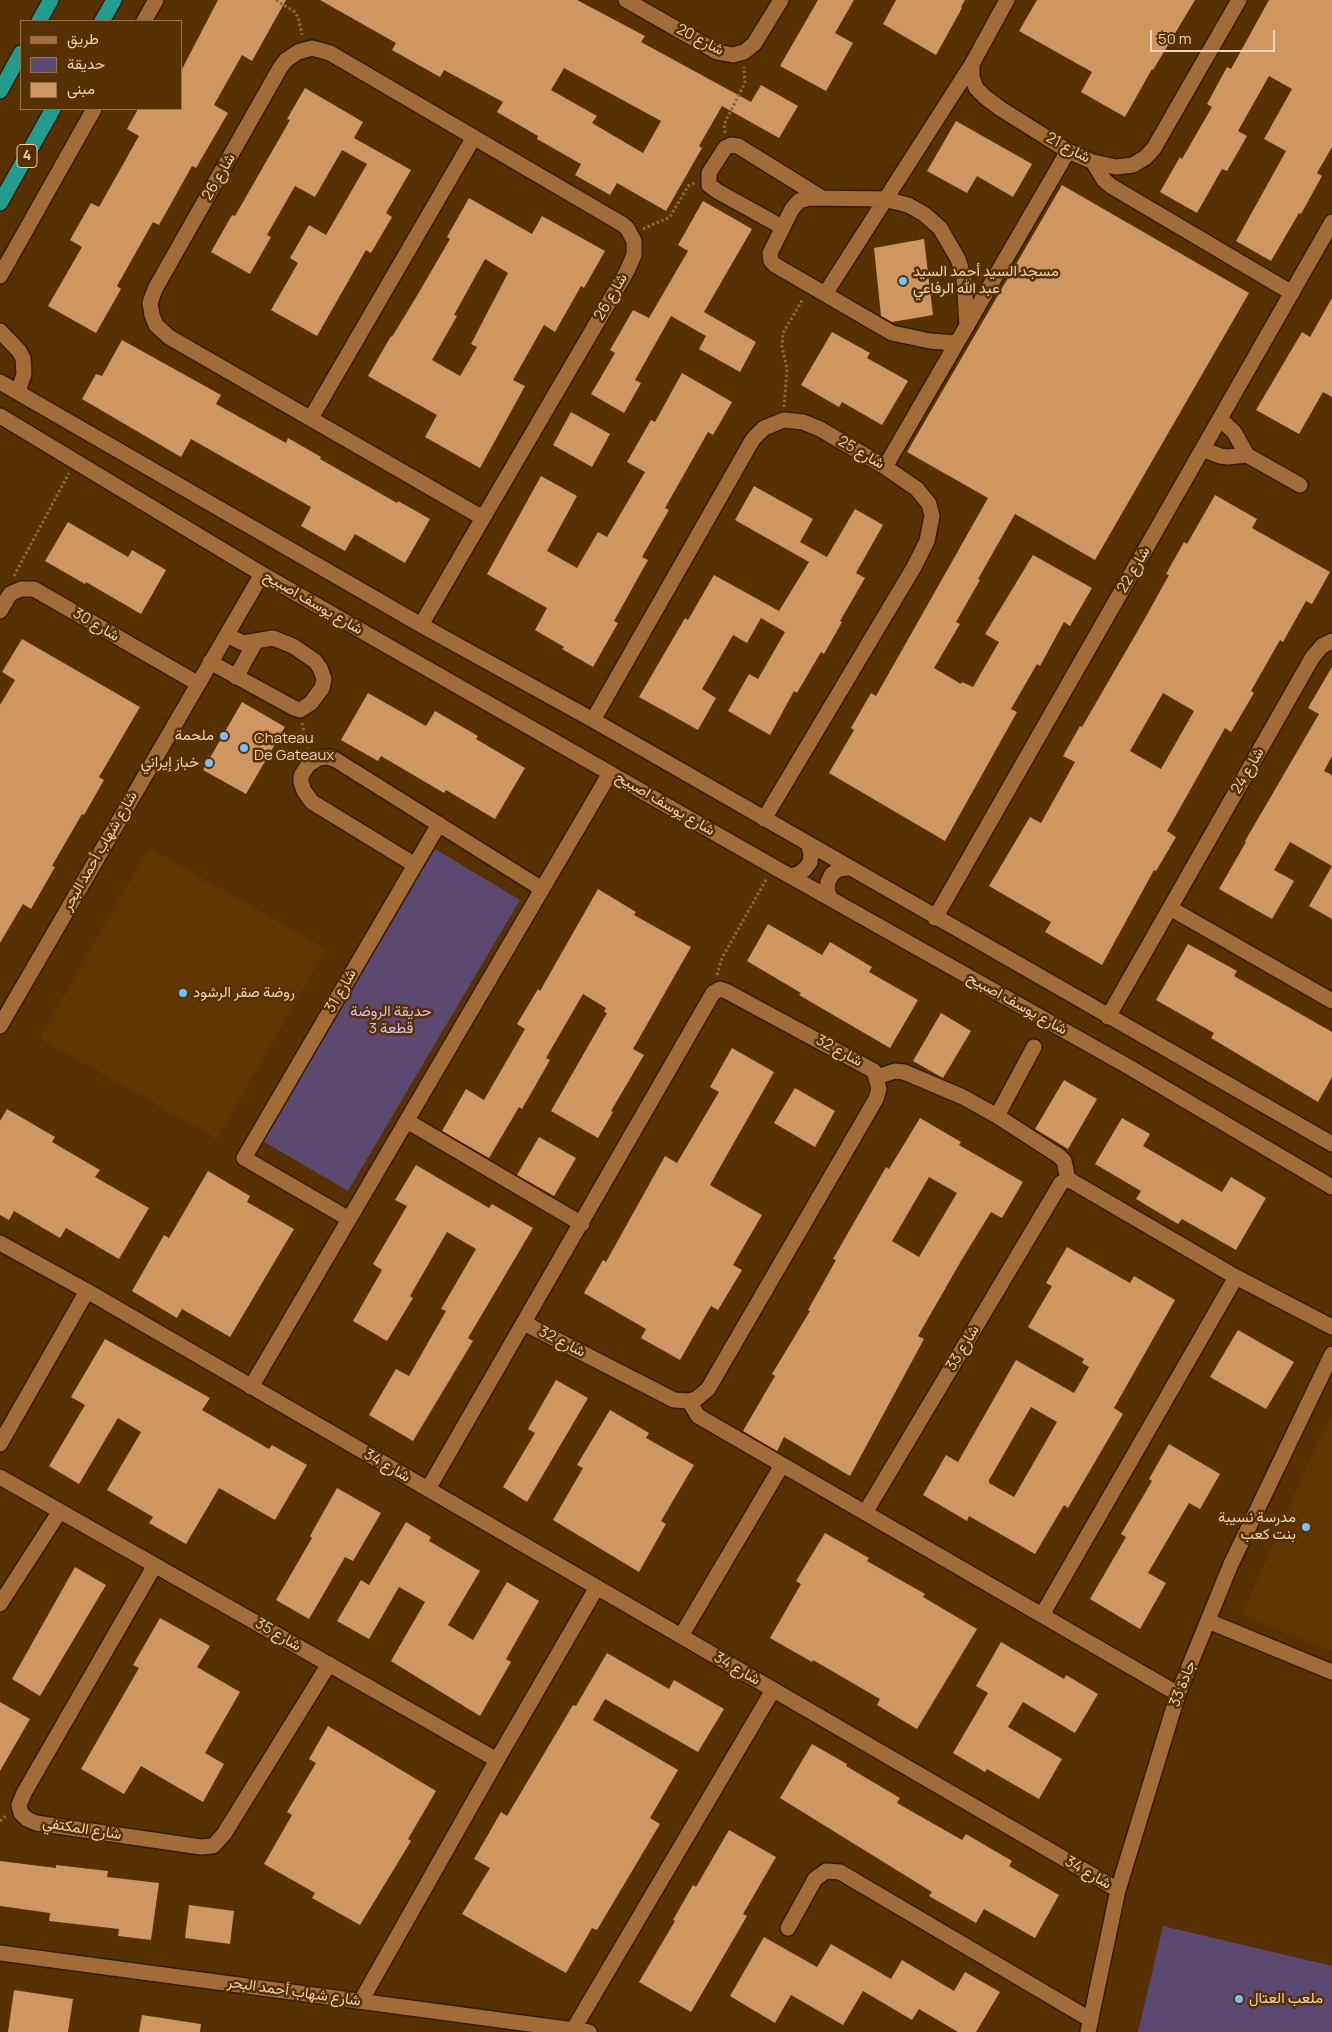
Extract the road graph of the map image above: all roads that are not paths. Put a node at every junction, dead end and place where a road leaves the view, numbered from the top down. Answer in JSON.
{"nodes":[{"id":1,"x":51,"y":0,"type":"edge"},
{"id":2,"x":114,"y":0,"type":"edge"},
{"id":3,"x":156,"y":0,"type":"edge"},
{"id":4,"x":626,"y":0,"type":"edge"},
{"id":5,"x":782,"y":0,"type":"edge"},
{"id":6,"x":1007,"y":0,"type":"edge"},
{"id":7,"x":1239,"y":0,"type":"edge"},
{"id":8,"x":40,"y":20,"type":"edge"},
{"id":9,"x":103,"y":20,"type":"edge"},
{"id":10,"x":145,"y":20,"type":"edge"},
{"id":11,"x":20,"y":55,"type":"edge"},
{"id":12,"x":972,"y":64,"type":"junction"},
{"id":13,"x":0,"y":90,"type":"edge"},
{"id":14,"x":52,"y":110,"type":"edge"},
{"id":15,"x":93,"y":110,"type":"edge"},
{"id":16,"x":474,"y":137,"type":"junction"},
{"id":17,"x":1068,"y":151,"type":"junction"},
{"id":18,"x":1093,"y":162,"type":"junction"},
{"id":19,"x":822,"y":198,"type":"junction"},
{"id":20,"x":884,"y":199,"type":"junction"},
{"id":21,"x":0,"y":203,"type":"edge"},
{"id":22,"x":1332,"y":222,"type":"edge"},
{"id":23,"x":782,"y":227,"type":"junction"},
{"id":24,"x":0,"y":276,"type":"edge"},
{"id":25,"x":1292,"y":293,"type":"junction"},
{"id":26,"x":824,"y":294,"type":"junction"},
{"id":27,"x":967,"y":326,"type":"junction"},
{"id":28,"x":0,"y":331,"type":"edge"},
{"id":29,"x":957,"y":343,"type":"junction"},
{"id":30,"x":8,"y":389,"type":"edge"},
{"id":31,"x":1,"y":418,"type":"edge"},
{"id":32,"x":311,"y":418,"type":"junction"},
{"id":33,"x":1220,"y":420,"type":"junction"},
{"id":34,"x":1203,"y":449,"type":"junction"},
{"id":35,"x":1246,"y":455,"type":"junction"},
{"id":36,"x":886,"y":467,"type":"junction"},
{"id":37,"x":1300,"y":485,"type":"dead end"},
{"id":38,"x":483,"y":518,"type":"junction"},
{"id":39,"x":262,"y":574,"type":"junction"},
{"id":40,"x":0,"y":611,"type":"edge"},
{"id":41,"x":421,"y":625,"type":"junction"},
{"id":42,"x":227,"y":635,"type":"junction"},
{"id":43,"x":256,"y":641,"type":"junction"},
{"id":44,"x":1332,"y":641,"type":"edge"},
{"id":45,"x":210,"y":662,"type":"junction"},
{"id":46,"x":236,"y":676,"type":"junction"},
{"id":47,"x":197,"y":683,"type":"junction"},
{"id":48,"x":593,"y":720,"type":"junction"},
{"id":49,"x":610,"y":773,"type":"junction"},
{"id":50,"x":764,"y":819,"type":"junction"},
{"id":51,"x":439,"y":824,"type":"junction"},
{"id":52,"x":809,"y":846,"type":"junction"},
{"id":53,"x":415,"y":865,"type":"junction"},
{"id":54,"x":848,"y":868,"type":"junction"},
{"id":55,"x":790,"y":876,"type":"junction"},
{"id":56,"x":542,"y":889,"type":"junction"},
{"id":57,"x":831,"y":899,"type":"junction"},
{"id":58,"x":1170,"y":908,"type":"junction"},
{"id":59,"x":935,"y":918,"type":"junction"},
{"id":60,"x":1332,"y":1001,"type":"edge"},
{"id":61,"x":1108,"y":1017,"type":"junction"},
{"id":62,"x":2,"y":1019,"type":"edge"},
{"id":63,"x":1034,"y":1048,"type":"dead end"},
{"id":64,"x":877,"y":1077,"type":"junction"},
{"id":65,"x":997,"y":1116,"type":"junction"},
{"id":66,"x":407,"y":1121,"type":"junction"},
{"id":67,"x":1332,"y":1144,"type":"edge"},
{"id":68,"x":1068,"y":1179,"type":"junction"},
{"id":69,"x":1332,"y":1187,"type":"edge"},
{"id":70,"x":349,"y":1219,"type":"junction"},
{"id":71,"x":582,"y":1224,"type":"junction"},
{"id":72,"x":0,"y":1244,"type":"edge"},
{"id":73,"x":1236,"y":1277,"type":"junction"},
{"id":74,"x":87,"y":1292,"type":"junction"},
{"id":75,"x":524,"y":1323,"type":"junction"},
{"id":76,"x":1332,"y":1327,"type":"edge"},
{"id":77,"x":1332,"y":1354,"type":"edge"},
{"id":78,"x":251,"y":1387,"type":"junction"},
{"id":79,"x":689,"y":1401,"type":"junction"},
{"id":80,"x":0,"y":1444,"type":"edge"},
{"id":81,"x":782,"y":1465,"type":"junction"},
{"id":82,"x":0,"y":1477,"type":"edge"},
{"id":83,"x":428,"y":1489,"type":"junction"},
{"id":84,"x":60,"y":1511,"type":"junction"},
{"id":85,"x":865,"y":1513,"type":"junction"},
{"id":86,"x":155,"y":1565,"type":"junction"},
{"id":87,"x":597,"y":1587,"type":"junction"},
{"id":88,"x":0,"y":1604,"type":"edge"},
{"id":89,"x":1042,"y":1615,"type":"junction"},
{"id":90,"x":1208,"y":1621,"type":"junction"},
{"id":91,"x":681,"y":1636,"type":"junction"},
{"id":92,"x":329,"y":1664,"type":"junction"},
{"id":93,"x":1332,"y":1672,"type":"edge"},
{"id":94,"x":773,"y":1690,"type":"junction"},
{"id":95,"x":1178,"y":1694,"type":"junction"},
{"id":96,"x":497,"y":1760,"type":"junction"},
{"id":97,"x":1118,"y":1890,"type":"junction"},
{"id":98,"x":788,"y":1928,"type":"dead end"},
{"id":99,"x":0,"y":1953,"type":"edge"},
{"id":100,"x":361,"y":2001,"type":"junction"},
{"id":101,"x":489,"y":2026,"type":"edge"},
{"id":102,"x":1089,"y":2026,"type":"edge"},
{"id":103,"x":573,"y":2030,"type":"junction"},
{"id":104,"x":589,"y":2032,"type":"edge"}],
"edges":[{"from":1,"to":8,"type":"highway"},
{"from":2,"to":9,"type":"highway"},
{"from":3,"to":10,"type":"street"},
{"from":4,"to":5,"type":"street","name":"شارع 20"},
{"from":6,"to":12,"type":"street"},
{"from":7,"to":18,"type":"street","name":"شارع 21"},
{"from":11,"to":13,"type":"highway"},
{"from":12,"to":17,"type":"street","name":"شارع 21"},
{"from":12,"to":20,"type":"street"},
{"from":14,"to":21,"type":"highway","number":"4"},
{"from":15,"to":24,"type":"street"},
{"from":16,"to":32,"type":"street"},
{"from":16,"to":32,"type":"street","name":"شارع 26"},
{"from":16,"to":38,"type":"street","name":"شارع 26"},
{"from":17,"to":18,"type":"street","name":"شارع 21"},
{"from":17,"to":27,"type":"street"},
{"from":18,"to":25,"type":"street"},
{"from":19,"to":20,"type":"street"},
{"from":19,"to":23,"type":"street"},
{"from":19,"to":23,"type":"street"},
{"from":20,"to":26,"type":"street"},
{"from":20,"to":27,"type":"street"},
{"from":22,"to":25,"type":"street","name":"شارع 22"},
{"from":23,"to":26,"type":"street"},
{"from":25,"to":33,"type":"street","name":"شارع 22"},
{"from":26,"to":29,"type":"street"},
{"from":27,"to":29,"type":"street"},
{"from":28,"to":30,"type":"street"},
{"from":29,"to":36,"type":"street"},
{"from":30,"to":41,"type":"street"},
{"from":31,"to":39,"type":"street","name":"شارع يوسف اصبيح"},
{"from":32,"to":38,"type":"street","name":"شارع 26"},
{"from":33,"to":34,"type":"street","name":"شارع 22"},
{"from":33,"to":35,"type":"street"},
{"from":34,"to":35,"type":"street"},
{"from":34,"to":59,"type":"street","name":"شارع 22"},
{"from":35,"to":37,"type":"street"},
{"from":36,"to":48,"type":"street","name":"شارع 25"},
{"from":36,"to":50,"type":"street","name":"شارع 25"},
{"from":38,"to":41,"type":"street","name":"شارع 26"},
{"from":39,"to":42,"type":"street","name":"شارع شهاب أحمد البحر"},
{"from":39,"to":49,"type":"street","name":"شارع يوسف اصبيح"},
{"from":40,"to":47,"type":"street","name":"شارع 30"},
{"from":41,"to":48,"type":"street"},
{"from":42,"to":43,"type":"street"},
{"from":42,"to":45,"type":"street","name":"شارع شهاب أحمد البحر"},
{"from":43,"to":46,"type":"street"},
{"from":43,"to":46,"type":"street"},
{"from":44,"to":58,"type":"street","name":"شارع 24"},
{"from":45,"to":46,"type":"street"},
{"from":45,"to":47,"type":"street","name":"شارع شهاب أحمد البحر"},
{"from":47,"to":62,"type":"street","name":"شارع شهاب أحمد البحر"},
{"from":48,"to":50,"type":"street"},
{"from":49,"to":55,"type":"street","name":"شارع يوسف اصبيح"},
{"from":49,"to":56,"type":"street"},
{"from":50,"to":52,"type":"street"},
{"from":51,"to":53,"type":"street","name":"شارع 31"},
{"from":51,"to":53,"type":"street"},
{"from":51,"to":56,"type":"street"},
{"from":52,"to":54,"type":"street"},
{"from":52,"to":55,"type":"street"},
{"from":53,"to":70,"type":"street","name":"شارع 31"},
{"from":54,"to":57,"type":"street"},
{"from":54,"to":59,"type":"street"},
{"from":55,"to":57,"type":"street","name":"شارع يوسف اصبيح"},
{"from":56,"to":66,"type":"street"},
{"from":57,"to":69,"type":"street","name":"شارع يوسف اصبيح"},
{"from":58,"to":60,"type":"street"},
{"from":58,"to":61,"type":"street","name":"شارع 24"},
{"from":59,"to":61,"type":"street"},
{"from":61,"to":67,"type":"street"},
{"from":63,"to":65,"type":"street"},
{"from":64,"to":65,"type":"street"},
{"from":64,"to":71,"type":"street","name":"شارع 32"},
{"from":64,"to":79,"type":"street","name":"شارع 32"},
{"from":65,"to":68,"type":"street"},
{"from":66,"to":70,"type":"street"},
{"from":66,"to":71,"type":"street"},
{"from":68,"to":73,"type":"street"},
{"from":68,"to":85,"type":"street","name":"شارع 33"},
{"from":70,"to":78,"type":"street"},
{"from":71,"to":75,"type":"street","name":"شارع 32"},
{"from":72,"to":74,"type":"street","name":"شارع 34"},
{"from":73,"to":76,"type":"street"},
{"from":73,"to":89,"type":"street"},
{"from":74,"to":78,"type":"street","name":"شارع 34"},
{"from":74,"to":80,"type":"street"},
{"from":75,"to":79,"type":"street","name":"شارع 32"},
{"from":75,"to":83,"type":"street","name":"شارع 32"},
{"from":77,"to":90,"type":"street","name":"جادة 33"},
{"from":78,"to":83,"type":"street","name":"شارع 34"},
{"from":79,"to":81,"type":"street"},
{"from":81,"to":85,"type":"street"},
{"from":81,"to":91,"type":"street"},
{"from":82,"to":84,"type":"street","name":"شارع 35"},
{"from":83,"to":87,"type":"street","name":"شارع 34"},
{"from":84,"to":86,"type":"street","name":"شارع 35"},
{"from":84,"to":88,"type":"street"},
{"from":85,"to":89,"type":"street"},
{"from":86,"to":92,"type":"street","name":"شارع 35"},
{"from":86,"to":92,"type":"street","name":"شارع المكتفي"},
{"from":87,"to":91,"type":"street","name":"شارع 34"},
{"from":87,"to":96,"type":"street"},
{"from":89,"to":95,"type":"street"},
{"from":90,"to":93,"type":"street"},
{"from":90,"to":95,"type":"street","name":"جادة 33"},
{"from":91,"to":94,"type":"street","name":"شارع 34"},
{"from":92,"to":96,"type":"street","name":"شارع 35"},
{"from":94,"to":97,"type":"street","name":"شارع 34"},
{"from":94,"to":103,"type":"street","name":"شارع 34"},
{"from":95,"to":97,"type":"street","name":"جادة 33"},
{"from":96,"to":100,"type":"street"},
{"from":97,"to":102,"type":"street","name":"جادة 33"},
{"from":98,"to":102,"type":"street"},
{"from":99,"to":100,"type":"street","name":"شارع شهاب أحمد البحر"},
{"from":100,"to":101,"type":"street","name":"شارع شهاب أحمد البحر"},
{"from":101,"to":103,"type":"street","name":"شارع شهاب أحمد البحر"},
{"from":103,"to":104,"type":"street","name":"شارع شهاب أحمد البحر"}]}
